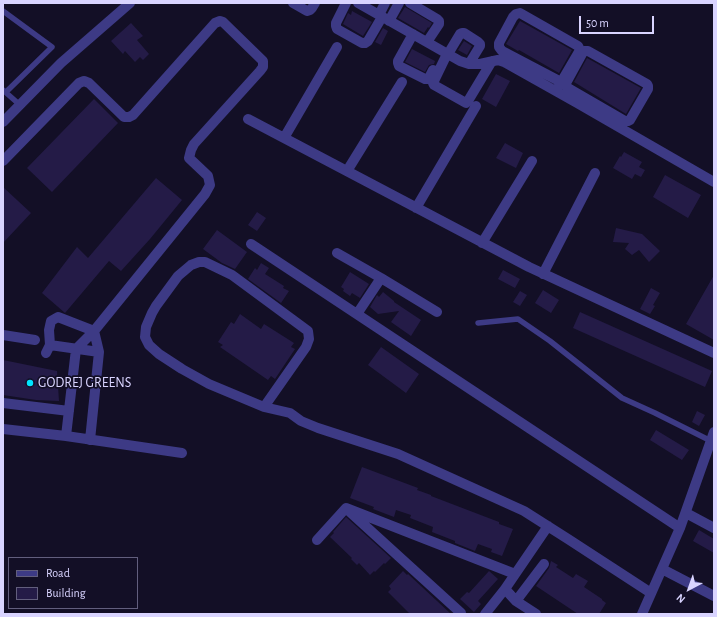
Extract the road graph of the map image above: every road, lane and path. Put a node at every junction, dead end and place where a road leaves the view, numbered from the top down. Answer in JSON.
{"nodes":[{"id":1,"x":130,"y":3,"type":"edge"},
{"id":2,"x":293,"y":3,"type":"edge"},
{"id":3,"x":315,"y":3,"type":"edge"},
{"id":4,"x":346,"y":3,"type":"edge"},
{"id":5,"x":358,"y":3,"type":"edge"},
{"id":6,"x":385,"y":3,"type":"edge"},
{"id":7,"x":399,"y":3,"type":"edge"},
{"id":8,"x":410,"y":3,"type":"edge"},
{"id":9,"x":3,"y":12,"type":"edge"},
{"id":10,"x":384,"y":17,"type":"junction"},
{"id":11,"x":413,"y":34,"type":"junction"},
{"id":12,"x":427,"y":42,"type":"junction"},
{"id":13,"x":337,"y":47,"type":"dead end"},
{"id":14,"x":446,"y":53,"type":"junction"},
{"id":15,"x":492,"y":61,"type":"junction"},
{"id":16,"x":470,"y":64,"type":"junction"},
{"id":17,"x":402,"y":82,"type":"dead end"},
{"id":18,"x":559,"y":86,"type":"junction"},
{"id":19,"x":4,"y":91,"type":"edge"},
{"id":20,"x":20,"y":105,"type":"junction"},
{"id":21,"x":476,"y":106,"type":"dead end"},
{"id":22,"x":597,"y":110,"type":"junction"},
{"id":23,"x":248,"y":119,"type":"dead end"},
{"id":24,"x":3,"y":122,"type":"edge"},
{"id":25,"x":284,"y":138,"type":"junction"},
{"id":26,"x":3,"y":161,"type":"edge"},
{"id":27,"x":532,"y":161,"type":"dead end"},
{"id":28,"x":347,"y":172,"type":"junction"},
{"id":29,"x":594,"y":173,"type":"dead end"},
{"id":30,"x":714,"y":182,"type":"edge"},
{"id":31,"x":416,"y":208,"type":"junction"},
{"id":32,"x":482,"y":243,"type":"junction"},
{"id":33,"x":251,"y":244,"type":"dead end"},
{"id":34,"x":337,"y":253,"type":"dead end"},
{"id":35,"x":543,"y":274,"type":"junction"},
{"id":36,"x":381,"y":278,"type":"junction"},
{"id":37,"x":437,"y":312,"type":"dead end"},
{"id":38,"x":357,"y":314,"type":"junction"},
{"id":39,"x":478,"y":323,"type":"dead end"},
{"id":40,"x":94,"y":331,"type":"junction"},
{"id":41,"x":3,"y":335,"type":"edge"},
{"id":42,"x":35,"y":340,"type":"dead end"},
{"id":43,"x":76,"y":349,"type":"junction"},
{"id":44,"x":99,"y":352,"type":"junction"},
{"id":45,"x":714,"y":353,"type":"edge"},
{"id":46,"x":3,"y":403,"type":"edge"},
{"id":47,"x":264,"y":407,"type":"junction"},
{"id":48,"x":69,"y":411,"type":"junction"},
{"id":49,"x":3,"y":429,"type":"edge"},
{"id":50,"x":66,"y":436,"type":"junction"},
{"id":51,"x":712,"y":436,"type":"edge"},
{"id":52,"x":90,"y":440,"type":"junction"},
{"id":53,"x":182,"y":452,"type":"dead end"},
{"id":54,"x":346,"y":508,"type":"junction"},
{"id":55,"x":686,"y":513,"type":"junction"},
{"id":56,"x":548,"y":526,"type":"junction"},
{"id":57,"x":680,"y":528,"type":"junction"},
{"id":58,"x":714,"y":528,"type":"edge"},
{"id":59,"x":317,"y":540,"type":"dead end"},
{"id":60,"x":544,"y":564,"type":"dead end"},
{"id":61,"x":662,"y":569,"type":"junction"},
{"id":62,"x":515,"y":574,"type":"junction"},
{"id":63,"x":504,"y":589,"type":"junction"},
{"id":64,"x":651,"y":593,"type":"junction"},
{"id":65,"x":714,"y":596,"type":"edge"},
{"id":66,"x":516,"y":601,"type":"junction"},
{"id":67,"x":644,"y":613,"type":"edge"},
{"id":68,"x":465,"y":614,"type":"edge"},
{"id":69,"x":486,"y":614,"type":"edge"},
{"id":70,"x":536,"y":614,"type":"edge"}],
"edges":[{"from":1,"to":20,"type":"street"},
{"from":2,"to":3,"type":"street"},
{"from":4,"to":10,"type":"street"},
{"from":5,"to":10,"type":"street"},
{"from":6,"to":10,"type":"street"},
{"from":7,"to":10,"type":"street"},
{"from":8,"to":12,"type":"street"},
{"from":9,"to":19,"type":"lane"},
{"from":10,"to":11,"type":"street"},
{"from":11,"to":12,"type":"street"},
{"from":11,"to":14,"type":"street"},
{"from":12,"to":14,"type":"street"},
{"from":13,"to":25,"type":"street"},
{"from":14,"to":15,"type":"street"},
{"from":14,"to":16,"type":"street"},
{"from":14,"to":16,"type":"street"},
{"from":15,"to":16,"type":"street"},
{"from":15,"to":18,"type":"street"},
{"from":17,"to":28,"type":"street"},
{"from":18,"to":18,"type":"street"},
{"from":18,"to":22,"type":"street"},
{"from":19,"to":20,"type":"lane"},
{"from":20,"to":24,"type":"street"},
{"from":21,"to":31,"type":"street"},
{"from":22,"to":22,"type":"street"},
{"from":22,"to":30,"type":"street"},
{"from":23,"to":25,"type":"street"},
{"from":25,"to":28,"type":"street"},
{"from":26,"to":40,"type":"street"},
{"from":27,"to":32,"type":"street"},
{"from":28,"to":31,"type":"street"},
{"from":29,"to":35,"type":"street"},
{"from":31,"to":32,"type":"street"},
{"from":32,"to":35,"type":"street"},
{"from":33,"to":38,"type":"street"},
{"from":34,"to":36,"type":"street"},
{"from":35,"to":45,"type":"street"},
{"from":36,"to":37,"type":"street"},
{"from":36,"to":38,"type":"street"},
{"from":38,"to":57,"type":"street"},
{"from":39,"to":51,"type":"lane"},
{"from":40,"to":43,"type":"street"},
{"from":40,"to":43,"type":"street"},
{"from":40,"to":44,"type":"street"},
{"from":41,"to":42,"type":"street"},
{"from":43,"to":44,"type":"street"},
{"from":43,"to":48,"type":"street"},
{"from":44,"to":52,"type":"street"},
{"from":46,"to":48,"type":"street"},
{"from":47,"to":47,"type":"street"},
{"from":47,"to":56,"type":"street"},
{"from":48,"to":50,"type":"street"},
{"from":49,"to":50,"type":"street"},
{"from":50,"to":52,"type":"street"},
{"from":51,"to":55,"type":"street"},
{"from":52,"to":53,"type":"street"},
{"from":54,"to":59,"type":"street"},
{"from":54,"to":62,"type":"street"},
{"from":54,"to":68,"type":"street"},
{"from":55,"to":57,"type":"street"},
{"from":55,"to":58,"type":"street"},
{"from":56,"to":62,"type":"street"},
{"from":56,"to":64,"type":"street"},
{"from":57,"to":61,"type":"street"},
{"from":60,"to":66,"type":"street"},
{"from":61,"to":64,"type":"street"},
{"from":61,"to":65,"type":"street"},
{"from":62,"to":63,"type":"street"},
{"from":63,"to":66,"type":"street"},
{"from":63,"to":69,"type":"street"},
{"from":64,"to":67,"type":"street"},
{"from":66,"to":70,"type":"street"}]}
